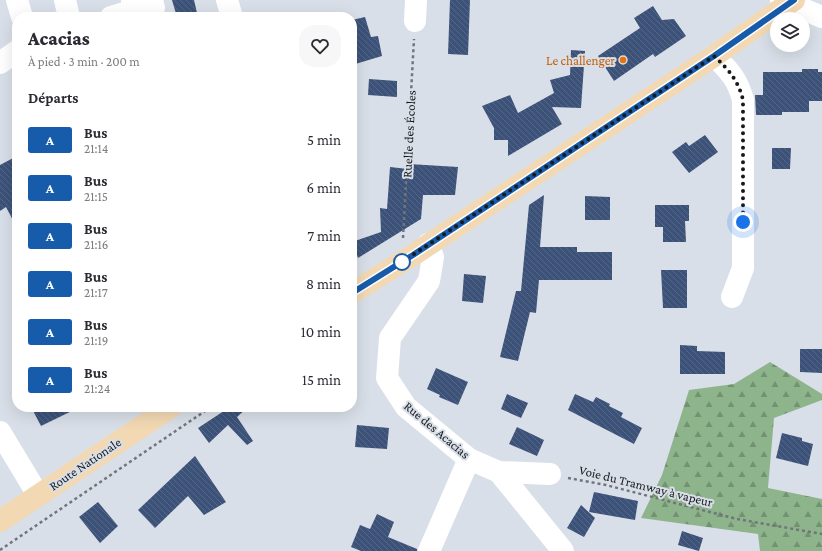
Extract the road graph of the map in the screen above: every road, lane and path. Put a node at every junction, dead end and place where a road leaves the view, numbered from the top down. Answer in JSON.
{"nodes":[{"id":1,"x":17,"y":0,"type":"edge"},
{"id":2,"x":65,"y":0,"type":"edge"},
{"id":3,"x":227,"y":0,"type":"edge"},
{"id":4,"x":788,"y":1,"type":"edge"},
{"id":5,"x":146,"y":7,"type":"edge"},
{"id":6,"x":416,"y":10,"type":"edge"},
{"id":7,"x":21,"y":12,"type":"edge"},
{"id":8,"x":68,"y":12,"type":"edge"},
{"id":9,"x":128,"y":12,"type":"edge"},
{"id":10,"x":231,"y":12,"type":"edge"},
{"id":11,"x":822,"y":17,"type":"edge"},
{"id":12,"x":12,"y":55,"type":"edge"},
{"id":13,"x":714,"y":56,"type":"junction"},
{"id":14,"x":0,"y":63,"type":"edge"},
{"id":15,"x":428,"y":244,"type":"junction"},
{"id":16,"x":396,"y":266,"type":"junction"},
{"id":17,"x":357,"y":290,"type":"edge"},
{"id":18,"x":732,"y":297,"type":"dead end"},
{"id":19,"x":163,"y":412,"type":"edge"},
{"id":20,"x":204,"y":412,"type":"edge"},
{"id":21,"x":0,"y":432,"type":"edge"},
{"id":22,"x":468,"y":459,"type":"junction"},
{"id":23,"x":499,"y":472,"type":"junction"},
{"id":24,"x":550,"y":474,"type":"joint"},
{"id":25,"x":38,"y":495,"type":"junction"},
{"id":26,"x":0,"y":522,"type":"edge"},
{"id":27,"x":822,"y":534,"type":"edge"},
{"id":28,"x":0,"y":550,"type":"edge"},
{"id":29,"x":429,"y":551,"type":"edge"},
{"id":30,"x":563,"y":551,"type":"edge"}],
"edges":[{"from":1,"to":7,"type":"street"},
{"from":2,"to":8,"type":"street"},
{"from":3,"to":10,"type":"street"},
{"from":4,"to":11,"type":"street"},
{"from":4,"to":13,"type":"main road"},
{"from":5,"to":9,"type":"street"},
{"from":6,"to":16,"type":"path","name":"Ruelle des Écoles"},
{"from":12,"to":14,"type":"street"},
{"from":13,"to":15,"type":"main road"},
{"from":13,"to":18,"type":"street"},
{"from":15,"to":16,"type":"main road"},
{"from":15,"to":22,"type":"street","name":"Rue des Acacias"},
{"from":16,"to":17,"type":"main road"},
{"from":19,"to":25,"type":"main road","name":"Route Nationale"},
{"from":20,"to":28,"type":"path"},
{"from":21,"to":25,"type":"street"},
{"from":22,"to":23,"type":"street","name":"Rue des Acacias"},
{"from":22,"to":29,"type":"street"},
{"from":23,"to":24,"type":"street","name":"Rue des Acacias"},
{"from":23,"to":30,"type":"street","name":"Rue des Acacias"},
{"from":24,"to":27,"type":"path","name":"Voie du Tramway à vapeur"},
{"from":25,"to":26,"type":"main road","name":"Route Nationale"}]}
